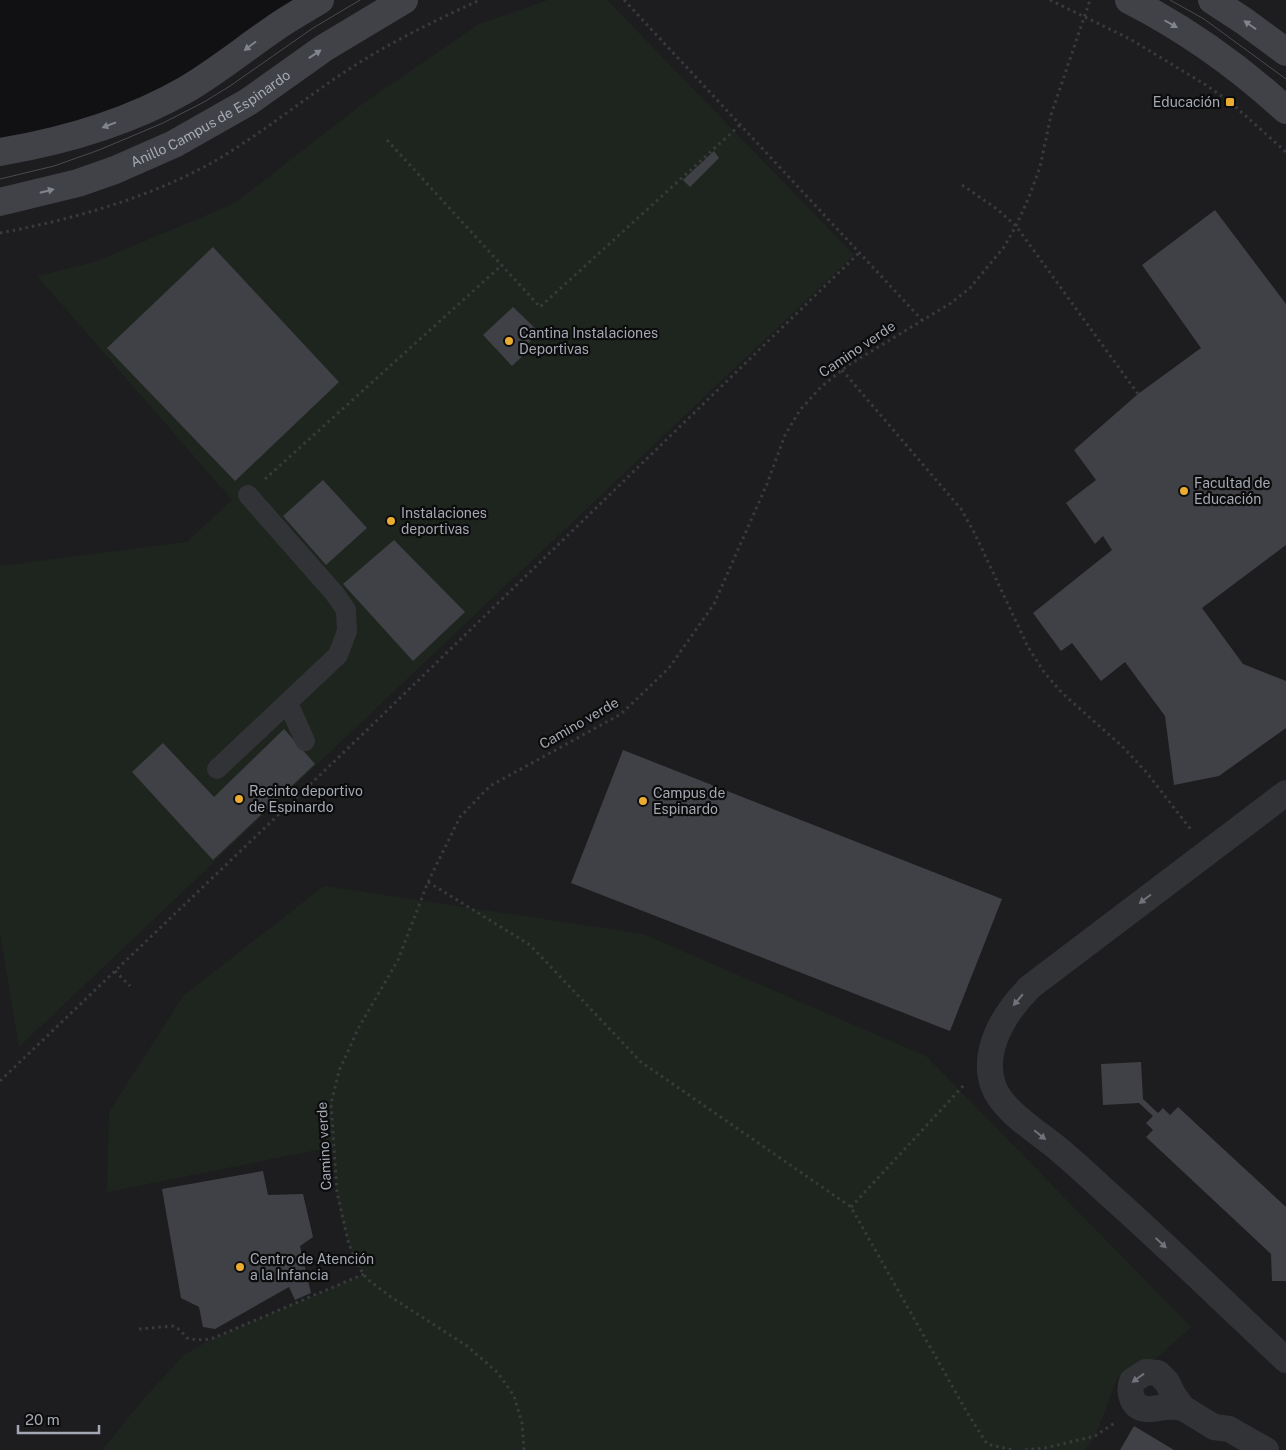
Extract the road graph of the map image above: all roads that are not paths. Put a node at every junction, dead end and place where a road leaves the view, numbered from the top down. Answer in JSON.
{"nodes":[{"id":1,"x":320,"y":0,"type":"edge"},
{"id":2,"x":404,"y":0,"type":"edge"},
{"id":3,"x":1129,"y":0,"type":"edge"},
{"id":4,"x":1212,"y":0,"type":"edge"},
{"id":5,"x":1286,"y":52,"type":"edge"},
{"id":6,"x":1286,"y":110,"type":"edge"},
{"id":7,"x":0,"y":152,"type":"edge"},
{"id":8,"x":0,"y":202,"type":"edge"},
{"id":9,"x":248,"y":495,"type":"road end"},
{"id":10,"x":288,"y":702,"type":"junction"},
{"id":11,"x":305,"y":740,"type":"dead end"},
{"id":12,"x":217,"y":769,"type":"dead end"},
{"id":13,"x":1286,"y":792,"type":"edge"},
{"id":14,"x":1286,"y":1360,"type":"edge"},
{"id":15,"x":1184,"y":1408,"type":"junction"},
{"id":16,"x":1214,"y":1427,"type":"junction"},
{"id":17,"x":1237,"y":1450,"type":"edge"},
{"id":18,"x":1266,"y":1450,"type":"edge"}],
"edges":[{"from":1,"to":7,"type":"main road","one_way":true},
{"from":8,"to":2,"type":"main road","name":"Anillo Campus de Espinardo","one_way":true},
{"from":3,"to":6,"type":"main road","one_way":true},
{"from":5,"to":4,"type":"main road","one_way":true},
{"from":9,"to":10,"type":"street"},
{"from":10,"to":11,"type":"street"},
{"from":10,"to":12,"type":"street"},
{"from":13,"to":14,"type":"street","one_way":true},
{"from":15,"to":15,"type":"street","one_way":true},
{"from":15,"to":16,"type":"street"},
{"from":16,"to":17,"type":"street"},
{"from":16,"to":18,"type":"street"}]}
